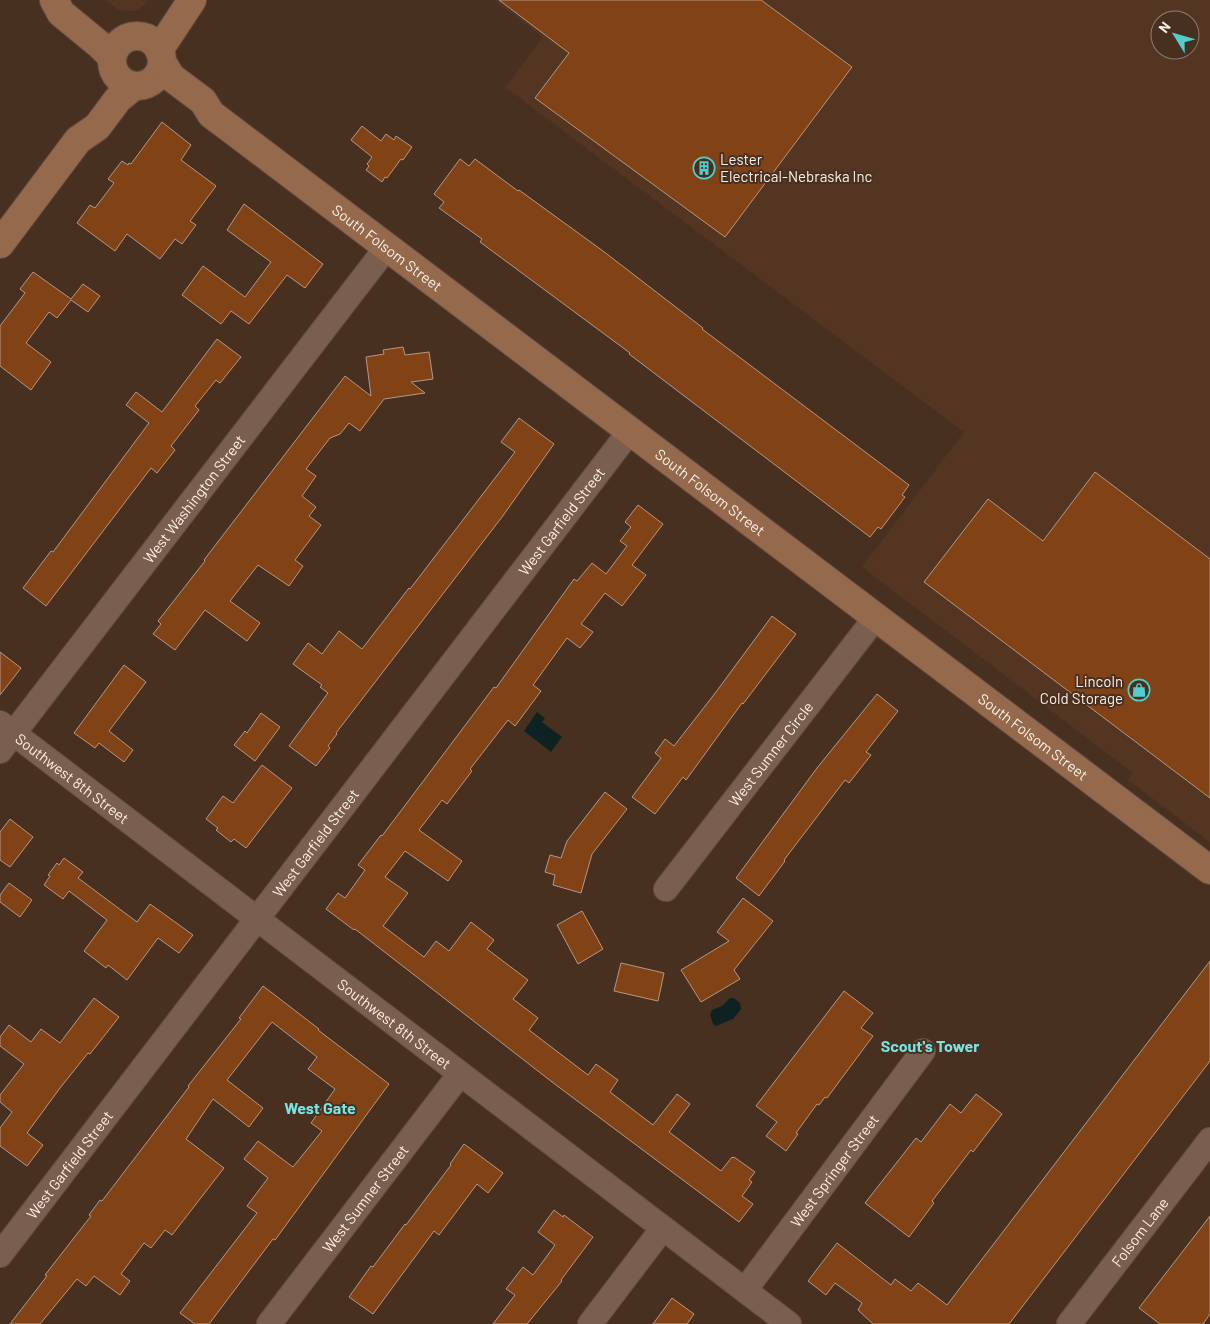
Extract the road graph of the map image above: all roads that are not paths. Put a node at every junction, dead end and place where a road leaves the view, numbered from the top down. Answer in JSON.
{"nodes":[{"id":1,"x":54,"y":0,"type":"edge"},
{"id":2,"x":69,"y":0,"type":"edge"},
{"id":3,"x":176,"y":0,"type":"edge"},
{"id":4,"x":192,"y":0,"type":"edge"},
{"id":5,"x":136,"y":52,"type":"junction"},
{"id":6,"x":140,"y":85,"type":"junction"},
{"id":7,"x":211,"y":114,"type":"junction"},
{"id":8,"x":78,"y":140,"type":"junction"},
{"id":9,"x":0,"y":244,"type":"edge"},
{"id":10,"x":387,"y":247,"type":"junction"},
{"id":11,"x":630,"y":431,"type":"junction"},
{"id":12,"x":876,"y":617,"type":"junction"},
{"id":13,"x":4,"y":736,"type":"edge"},
{"id":14,"x":1210,"y":870,"type":"edge"},
{"id":15,"x":666,"y":889,"type":"dead end"},
{"id":16,"x":257,"y":919,"type":"junction"},
{"id":17,"x":923,"y":1051,"type":"dead end"},
{"id":18,"x":460,"y":1074,"type":"junction"},
{"id":19,"x":1210,"y":1140,"type":"edge"},
{"id":20,"x":663,"y":1228,"type":"junction"},
{"id":21,"x":0,"y":1255,"type":"edge"},
{"id":22,"x":745,"y":1290,"type":"junction"},
{"id":23,"x":268,"y":1324,"type":"edge"},
{"id":24,"x":590,"y":1324,"type":"edge"},
{"id":25,"x":789,"y":1324,"type":"edge"},
{"id":26,"x":1069,"y":1324,"type":"edge"}],
"edges":[{"from":1,"to":5,"type":"street","name":"South Folsom Street"},
{"from":2,"to":5,"type":"street","name":"South Folsom Street"},
{"from":3,"to":5,"type":"street"},
{"from":4,"to":5,"type":"street"},
{"from":5,"to":6,"type":"street"},
{"from":5,"to":6,"type":"street","name":"South Folsom Street"},
{"from":5,"to":7,"type":"street","name":"South Folsom Street"},
{"from":5,"to":8,"type":"street"},
{"from":6,"to":7,"type":"street","name":"South Folsom Street"},
{"from":6,"to":8,"type":"street"},
{"from":7,"to":10,"type":"street","name":"South Folsom Street"},
{"from":8,"to":9,"type":"street"},
{"from":10,"to":11,"type":"street","name":"South Folsom Street"},
{"from":10,"to":13,"type":"street","name":"West Washington Street"},
{"from":11,"to":12,"type":"street","name":"South Folsom Street"},
{"from":11,"to":16,"type":"street","name":"West Garfield Street"},
{"from":12,"to":14,"type":"street","name":"South Folsom Street"},
{"from":12,"to":15,"type":"street","name":"West Sumner Circle"},
{"from":13,"to":16,"type":"street","name":"Southwest 8th Street"},
{"from":16,"to":18,"type":"street","name":"Southwest 8th Street"},
{"from":16,"to":21,"type":"street","name":"West Garfield Street"},
{"from":17,"to":22,"type":"street","name":"West Springer Street"},
{"from":18,"to":20,"type":"street","name":"Southwest 8th Street"},
{"from":18,"to":23,"type":"street","name":"West Sumner Street"},
{"from":19,"to":26,"type":"street","name":"Folsom Lane"},
{"from":20,"to":22,"type":"street","name":"Southwest 8th Street"},
{"from":20,"to":24,"type":"street"},
{"from":22,"to":25,"type":"street","name":"Southwest 8th Street"}]}
